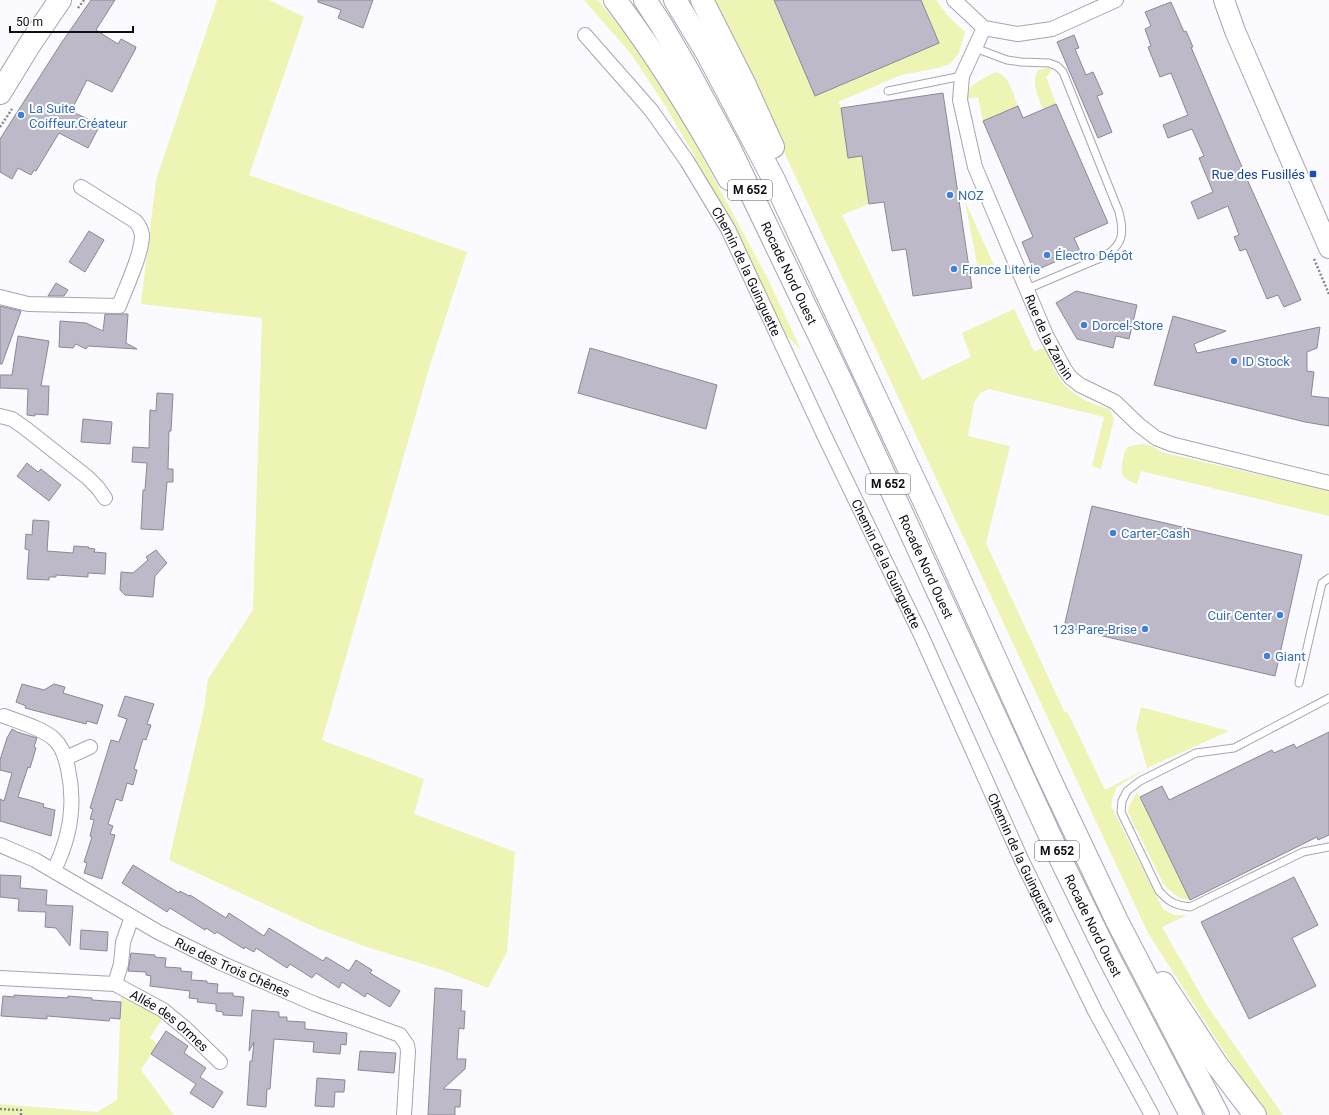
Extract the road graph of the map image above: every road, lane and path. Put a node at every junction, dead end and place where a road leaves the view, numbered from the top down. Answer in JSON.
{"nodes":[{"id":1,"x":60,"y":0,"type":"edge"},
{"id":2,"x":615,"y":0,"type":"edge"},
{"id":3,"x":645,"y":0,"type":"edge"},
{"id":4,"x":675,"y":0,"type":"edge"},
{"id":5,"x":702,"y":0,"type":"edge"},
{"id":6,"x":954,"y":0,"type":"edge"},
{"id":7,"x":1116,"y":0,"type":"edge"},
{"id":8,"x":1224,"y":0,"type":"edge"},
{"id":9,"x":984,"y":28,"type":"junction"},
{"id":10,"x":585,"y":35,"type":"dead end"},
{"id":11,"x":975,"y":48,"type":"junction"},
{"id":12,"x":962,"y":76,"type":"junction"},
{"id":13,"x":888,"y":91,"type":"dead end"},
{"id":14,"x":0,"y":93,"type":"edge"},
{"id":15,"x":81,"y":187,"type":"dead end"},
{"id":16,"x":804,"y":243,"type":"junction"},
{"id":17,"x":1329,"y":248,"type":"edge"},
{"id":18,"x":1027,"y":289,"type":"junction"},
{"id":19,"x":0,"y":297,"type":"edge"},
{"id":20,"x":843,"y":385,"type":"junction"},
{"id":21,"x":0,"y":416,"type":"edge"},
{"id":22,"x":1329,"y":483,"type":"edge"},
{"id":23,"x":105,"y":498,"type":"dead end"},
{"id":24,"x":1329,"y":578,"type":"edge"},
{"id":25,"x":1299,"y":683,"type":"dead end"},
{"id":26,"x":1329,"y":698,"type":"edge"},
{"id":27,"x":4,"y":716,"type":"dead end"},
{"id":28,"x":90,"y":747,"type":"dead end"},
{"id":29,"x":66,"y":758,"type":"junction"},
{"id":30,"x":0,"y":845,"type":"edge"},
{"id":31,"x":1329,"y":847,"type":"edge"},
{"id":32,"x":54,"y":870,"type":"junction"},
{"id":33,"x":132,"y":917,"type":"junction"},
{"id":34,"x":1117,"y":921,"type":"junction"},
{"id":35,"x":1107,"y":954,"type":"junction"},
{"id":36,"x":0,"y":978,"type":"edge"},
{"id":37,"x":115,"y":984,"type":"junction"},
{"id":38,"x":220,"y":1062,"type":"dead end"},
{"id":39,"x":0,"y":1109,"type":"edge"},
{"id":40,"x":5,"y":1109,"type":"junction"},
{"id":41,"x":5,"y":1115,"type":"edge"},
{"id":42,"x":21,"y":1115,"type":"edge"},
{"id":43,"x":404,"y":1115,"type":"edge"},
{"id":44,"x":1152,"y":1115,"type":"edge"},
{"id":45,"x":1177,"y":1115,"type":"edge"},
{"id":46,"x":1191,"y":1115,"type":"edge"},
{"id":47,"x":1218,"y":1115,"type":"edge"},
{"id":48,"x":1255,"y":1115,"type":"edge"}],
"edges":[{"from":1,"to":14,"type":"main road"},
{"from":2,"to":20,"type":"main road"},
{"from":3,"to":20,"type":"main road","name":"Rocade Nord Ouest","number":"M 652"},
{"from":4,"to":16,"type":"main road","name":"Rocade Nord Ouest","number":"M 652"},
{"from":5,"to":16,"type":"main road"},
{"from":6,"to":9,"type":"street"},
{"from":7,"to":9,"type":"street"},
{"from":8,"to":17,"type":"main road"},
{"from":9,"to":11,"type":"street","name":"Rue de la Zamin"},
{"from":10,"to":44,"type":"street","name":"Chemin de la Guinguette"},
{"from":11,"to":12,"type":"street","name":"Rue de la Zamin"},
{"from":11,"to":18,"type":"lane"},
{"from":12,"to":13,"type":"lane"},
{"from":12,"to":18,"type":"street","name":"Rue de la Zamin"},
{"from":15,"to":19,"type":"street"},
{"from":16,"to":34,"type":"main road","name":"Rocade Nord Ouest","number":"M 652"},
{"from":18,"to":22,"type":"street","name":"Rue de la Zamin"},
{"from":20,"to":35,"type":"main road","name":"Rocade Nord Ouest","number":"M 652"},
{"from":21,"to":23,"type":"street"},
{"from":24,"to":25,"type":"lane"},
{"from":26,"to":31,"type":"lane"},
{"from":27,"to":29,"type":"street"},
{"from":28,"to":29,"type":"street"},
{"from":29,"to":32,"type":"street"},
{"from":30,"to":32,"type":"street","name":"Rue des Trois Chênes"},
{"from":32,"to":33,"type":"street","name":"Rue des Trois Chênes"},
{"from":33,"to":37,"type":"street","name":"Allée des Ormes"},
{"from":33,"to":43,"type":"street","name":"Rue des Trois Chênes"},
{"from":34,"to":47,"type":"main road","name":"Rocade Nord Ouest","number":"M 652"},
{"from":34,"to":48,"type":"main road"},
{"from":35,"to":45,"type":"main road"},
{"from":35,"to":46,"type":"main road","name":"Rocade Nord Ouest","number":"M 652"},
{"from":36,"to":37,"type":"street","name":"Allée des Ormes"},
{"from":37,"to":38,"type":"street","name":"Allée des Ormes"},
{"from":39,"to":40,"type":"path"},
{"from":40,"to":41,"type":"path"},
{"from":40,"to":42,"type":"path"}]}
